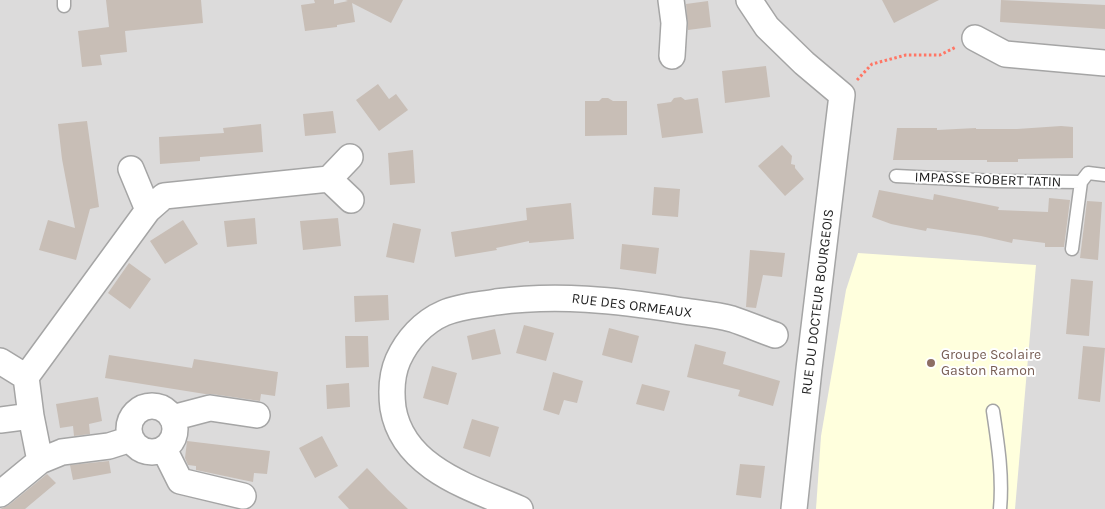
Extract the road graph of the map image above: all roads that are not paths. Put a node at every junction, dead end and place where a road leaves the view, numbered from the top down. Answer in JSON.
{"nodes":[{"id":1,"x":671,"y":0,"type":"edge"},
{"id":2,"x":749,"y":0,"type":"edge"},
{"id":3,"x":975,"y":38,"type":"road end"},
{"id":4,"x":672,"y":56,"type":"dead end"},
{"id":5,"x":1105,"y":63,"type":"edge"},
{"id":6,"x":350,"y":158,"type":"dead end"},
{"id":7,"x":131,"y":169,"type":"dead end"},
{"id":8,"x":1105,"y":175,"type":"edge"},
{"id":9,"x":896,"y":176,"type":"dead end"},
{"id":10,"x":329,"y":179,"type":"junction"},
{"id":11,"x":1081,"y":182,"type":"junction"},
{"id":12,"x":351,"y":200,"type":"dead end"},
{"id":13,"x":148,"y":210,"type":"junction"},
{"id":14,"x":1072,"y":249,"type":"dead end"},
{"id":15,"x":775,"y":335,"type":"dead end"},
{"id":16,"x":0,"y":361,"type":"edge"},
{"id":17,"x":26,"y":377,"type":"junction"},
{"id":18,"x":993,"y":411,"type":"dead end"},
{"id":19,"x":256,"y":415,"type":"dead end"},
{"id":20,"x":31,"y":416,"type":"junction"},
{"id":21,"x":172,"y":418,"type":"junction"},
{"id":22,"x":0,"y":420,"type":"edge"},
{"id":23,"x":131,"y":438,"type":"junction"},
{"id":24,"x":164,"y":449,"type":"junction"},
{"id":25,"x":40,"y":461,"type":"junction"},
{"id":26,"x":0,"y":494,"type":"edge"},
{"id":27,"x":244,"y":496,"type":"dead end"},
{"id":28,"x":520,"y":509,"type":"edge"},
{"id":29,"x":794,"y":509,"type":"edge"},
{"id":30,"x":1000,"y":509,"type":"edge"}],
"edges":[{"from":1,"to":4,"type":"street"},
{"from":2,"to":29,"type":"street","name":"RUE DU DOCTEUR BOURGEOIS"},
{"from":3,"to":5,"type":"street"},
{"from":6,"to":10,"type":"street"},
{"from":7,"to":13,"type":"street"},
{"from":8,"to":11,"type":"lane","name":"IMPASSE ROBERT TATIN"},
{"from":9,"to":11,"type":"lane","name":"IMPASSE ROBERT TATIN"},
{"from":10,"to":12,"type":"street"},
{"from":10,"to":13,"type":"street"},
{"from":11,"to":14,"type":"lane","name":"IMPASSE ROBERT TATIN"},
{"from":13,"to":17,"type":"street"},
{"from":15,"to":28,"type":"street","name":"RUE DES ORMEAUX"},
{"from":16,"to":17,"type":"street"},
{"from":17,"to":20,"type":"street"},
{"from":18,"to":30,"type":"lane"},
{"from":19,"to":21,"type":"street"},
{"from":20,"to":22,"type":"street"},
{"from":20,"to":25,"type":"street"},
{"from":21,"to":23,"type":"street"},
{"from":21,"to":24,"type":"street"},
{"from":23,"to":24,"type":"street"},
{"from":23,"to":25,"type":"street"},
{"from":24,"to":27,"type":"street"},
{"from":25,"to":26,"type":"street"}]}
